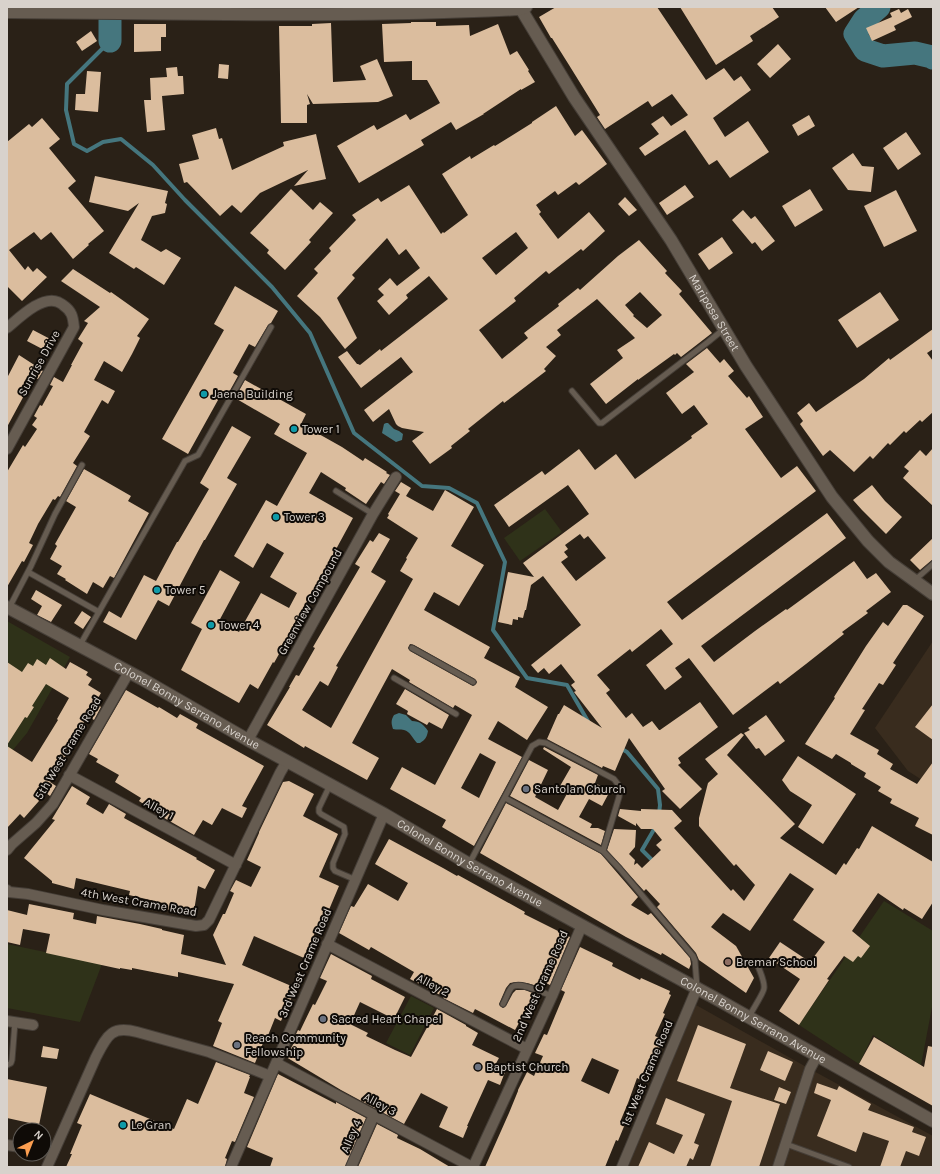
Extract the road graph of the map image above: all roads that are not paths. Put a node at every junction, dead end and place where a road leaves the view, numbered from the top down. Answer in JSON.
{"nodes":[{"id":1,"x":523,"y":8,"type":"edge"},
{"id":2,"x":7,"y":12,"type":"edge"},
{"id":3,"x":271,"y":327,"type":"dead end"},
{"id":4,"x":7,"y":328,"type":"edge"},
{"id":5,"x":724,"y":328,"type":"junction"},
{"id":6,"x":572,"y":391,"type":"dead end"},
{"id":7,"x":7,"y":449,"type":"edge"},
{"id":8,"x":82,"y":465,"type":"dead end"},
{"id":9,"x":396,"y":477,"type":"dead end"},
{"id":10,"x":336,"y":492,"type":"dead end"},
{"id":11,"x":373,"y":514,"type":"junction"},
{"id":12,"x":933,"y":564,"type":"edge"},
{"id":13,"x":28,"y":572,"type":"junction"},
{"id":14,"x":915,"y":581,"type":"junction"},
{"id":15,"x":933,"y":594,"type":"edge"},
{"id":16,"x":8,"y":608,"type":"edge"},
{"id":17,"x":99,"y":612,"type":"junction"},
{"id":18,"x":80,"y":645,"type":"junction"},
{"id":19,"x":412,"y":648,"type":"dead end"},
{"id":20,"x":129,"y":672,"type":"junction"},
{"id":21,"x":394,"y":678,"type":"dead end"},
{"id":22,"x":473,"y":682,"type":"dead end"},
{"id":23,"x":456,"y":714,"type":"dead end"},
{"id":24,"x":248,"y":740,"type":"junction"},
{"id":25,"x":287,"y":761,"type":"junction"},
{"id":26,"x":69,"y":775,"type":"junction"},
{"id":27,"x":330,"y":784,"type":"junction"},
{"id":28,"x":505,"y":798,"type":"junction"},
{"id":29,"x":384,"y":814,"type":"junction"},
{"id":30,"x":7,"y":850,"type":"edge"},
{"id":31,"x":603,"y":851,"type":"junction"},
{"id":32,"x":469,"y":864,"type":"junction"},
{"id":33,"x":236,"y":865,"type":"junction"},
{"id":34,"x":356,"y":880,"type":"junction"},
{"id":35,"x":7,"y":890,"type":"edge"},
{"id":36,"x":582,"y":925,"type":"junction"},
{"id":37,"x":327,"y":944,"type":"junction"},
{"id":38,"x":758,"y":963,"type":"dead end"},
{"id":39,"x":697,"y":988,"type":"junction"},
{"id":40,"x":552,"y":996,"type":"junction"},
{"id":41,"x":503,"y":1004,"type":"dead end"},
{"id":42,"x":748,"y":1017,"type":"junction"},
{"id":43,"x":11,"y":1021,"type":"edge"},
{"id":44,"x":33,"y":1025,"type":"dead end"},
{"id":45,"x":141,"y":1026,"type":"dead end"},
{"id":46,"x":127,"y":1029,"type":"junction"},
{"id":47,"x":527,"y":1049,"type":"junction"},
{"id":48,"x":817,"y":1056,"type":"junction"},
{"id":49,"x":276,"y":1063,"type":"junction"},
{"id":50,"x":7,"y":1065,"type":"edge"},
{"id":51,"x":270,"y":1076,"type":"junction"},
{"id":52,"x":374,"y":1115,"type":"junction"},
{"id":53,"x":933,"y":1121,"type":"edge"},
{"id":54,"x":786,"y":1144,"type":"junction"},
{"id":55,"x":47,"y":1167,"type":"edge"},
{"id":56,"x":231,"y":1167,"type":"edge"},
{"id":57,"x":351,"y":1167,"type":"edge"},
{"id":58,"x":473,"y":1167,"type":"edge"},
{"id":59,"x":622,"y":1167,"type":"edge"},
{"id":60,"x":778,"y":1167,"type":"edge"},
{"id":61,"x":848,"y":1167,"type":"edge"}],
"edges":[{"from":1,"to":2,"type":"main road"},
{"from":1,"to":5,"type":"main road","name":"Mariposa Street"},
{"from":3,"to":17,"type":"lane"},
{"from":4,"to":7,"type":"street","name":"Sunrise Drive"},
{"from":5,"to":6,"type":"lane"},
{"from":5,"to":14,"type":"main road","name":"Mariposa Street"},
{"from":8,"to":13,"type":"lane"},
{"from":9,"to":11,"type":"street","name":"Greenview Compound"},
{"from":10,"to":11,"type":"lane"},
{"from":11,"to":24,"type":"street","name":"Greenview Compound"},
{"from":12,"to":14,"type":"lane"},
{"from":13,"to":16,"type":"lane"},
{"from":13,"to":17,"type":"lane"},
{"from":14,"to":15,"type":"main road","name":"Mariposa Street"},
{"from":16,"to":18,"type":"main road","name":"Colonel Bonny Serrano Avenue"},
{"from":17,"to":18,"type":"lane"},
{"from":18,"to":20,"type":"main road","name":"Colonel Bonny Serrano Avenue"},
{"from":19,"to":22,"type":"lane"},
{"from":20,"to":24,"type":"main road","name":"Colonel Bonny Serrano Avenue"},
{"from":20,"to":26,"type":"street","name":"5th West Crame Road"},
{"from":21,"to":23,"type":"lane"},
{"from":24,"to":25,"type":"main road","name":"Colonel Bonny Serrano Avenue"},
{"from":25,"to":27,"type":"main road","name":"Colonel Bonny Serrano Avenue"},
{"from":25,"to":33,"type":"street","name":"4th West Crame Road"},
{"from":26,"to":30,"type":"street","name":"5th West Crame Road"},
{"from":26,"to":33,"type":"street","name":"Alley 1"},
{"from":27,"to":29,"type":"main road","name":"Colonel Bonny Serrano Avenue"},
{"from":27,"to":34,"type":"lane"},
{"from":28,"to":31,"type":"lane"},
{"from":28,"to":31,"type":"lane"},
{"from":28,"to":32,"type":"lane"},
{"from":29,"to":32,"type":"main road","name":"Colonel Bonny Serrano Avenue"},
{"from":29,"to":34,"type":"street","name":"3rd West Crame Road"},
{"from":31,"to":39,"type":"lane"},
{"from":32,"to":36,"type":"main road","name":"Colonel Bonny Serrano Avenue"},
{"from":33,"to":35,"type":"street","name":"4th West Crame Road"},
{"from":34,"to":37,"type":"street","name":"3rd West Crame Road"},
{"from":36,"to":39,"type":"main road","name":"Colonel Bonny Serrano Avenue"},
{"from":36,"to":40,"type":"street","name":"2nd West Crame Road"},
{"from":37,"to":47,"type":"street","name":"Alley 2"},
{"from":37,"to":49,"type":"street","name":"3rd West Crame Road"},
{"from":38,"to":42,"type":"lane"},
{"from":39,"to":42,"type":"main road","name":"Colonel Bonny Serrano Avenue"},
{"from":39,"to":59,"type":"street","name":"1st West Crame Road"},
{"from":40,"to":41,"type":"lane"},
{"from":40,"to":47,"type":"street","name":"2nd West Crame Road"},
{"from":42,"to":48,"type":"main road","name":"Colonel Bonny Serrano Avenue"},
{"from":43,"to":44,"type":"street"},
{"from":43,"to":50,"type":"lane"},
{"from":45,"to":46,"type":"street"},
{"from":46,"to":51,"type":"street"},
{"from":46,"to":55,"type":"street"},
{"from":47,"to":58,"type":"street","name":"2nd West Crame Road"},
{"from":48,"to":53,"type":"main road","name":"Colonel Bonny Serrano Avenue"},
{"from":48,"to":54,"type":"street"},
{"from":49,"to":51,"type":"street","name":"3rd West Crame Road"},
{"from":49,"to":52,"type":"street","name":"Alley 3"},
{"from":51,"to":56,"type":"street","name":"3rd West Crame Road"},
{"from":52,"to":57,"type":"street","name":"Alley 4"},
{"from":52,"to":58,"type":"street","name":"Alley 3"},
{"from":54,"to":60,"type":"street"},
{"from":54,"to":61,"type":"lane"}]}
